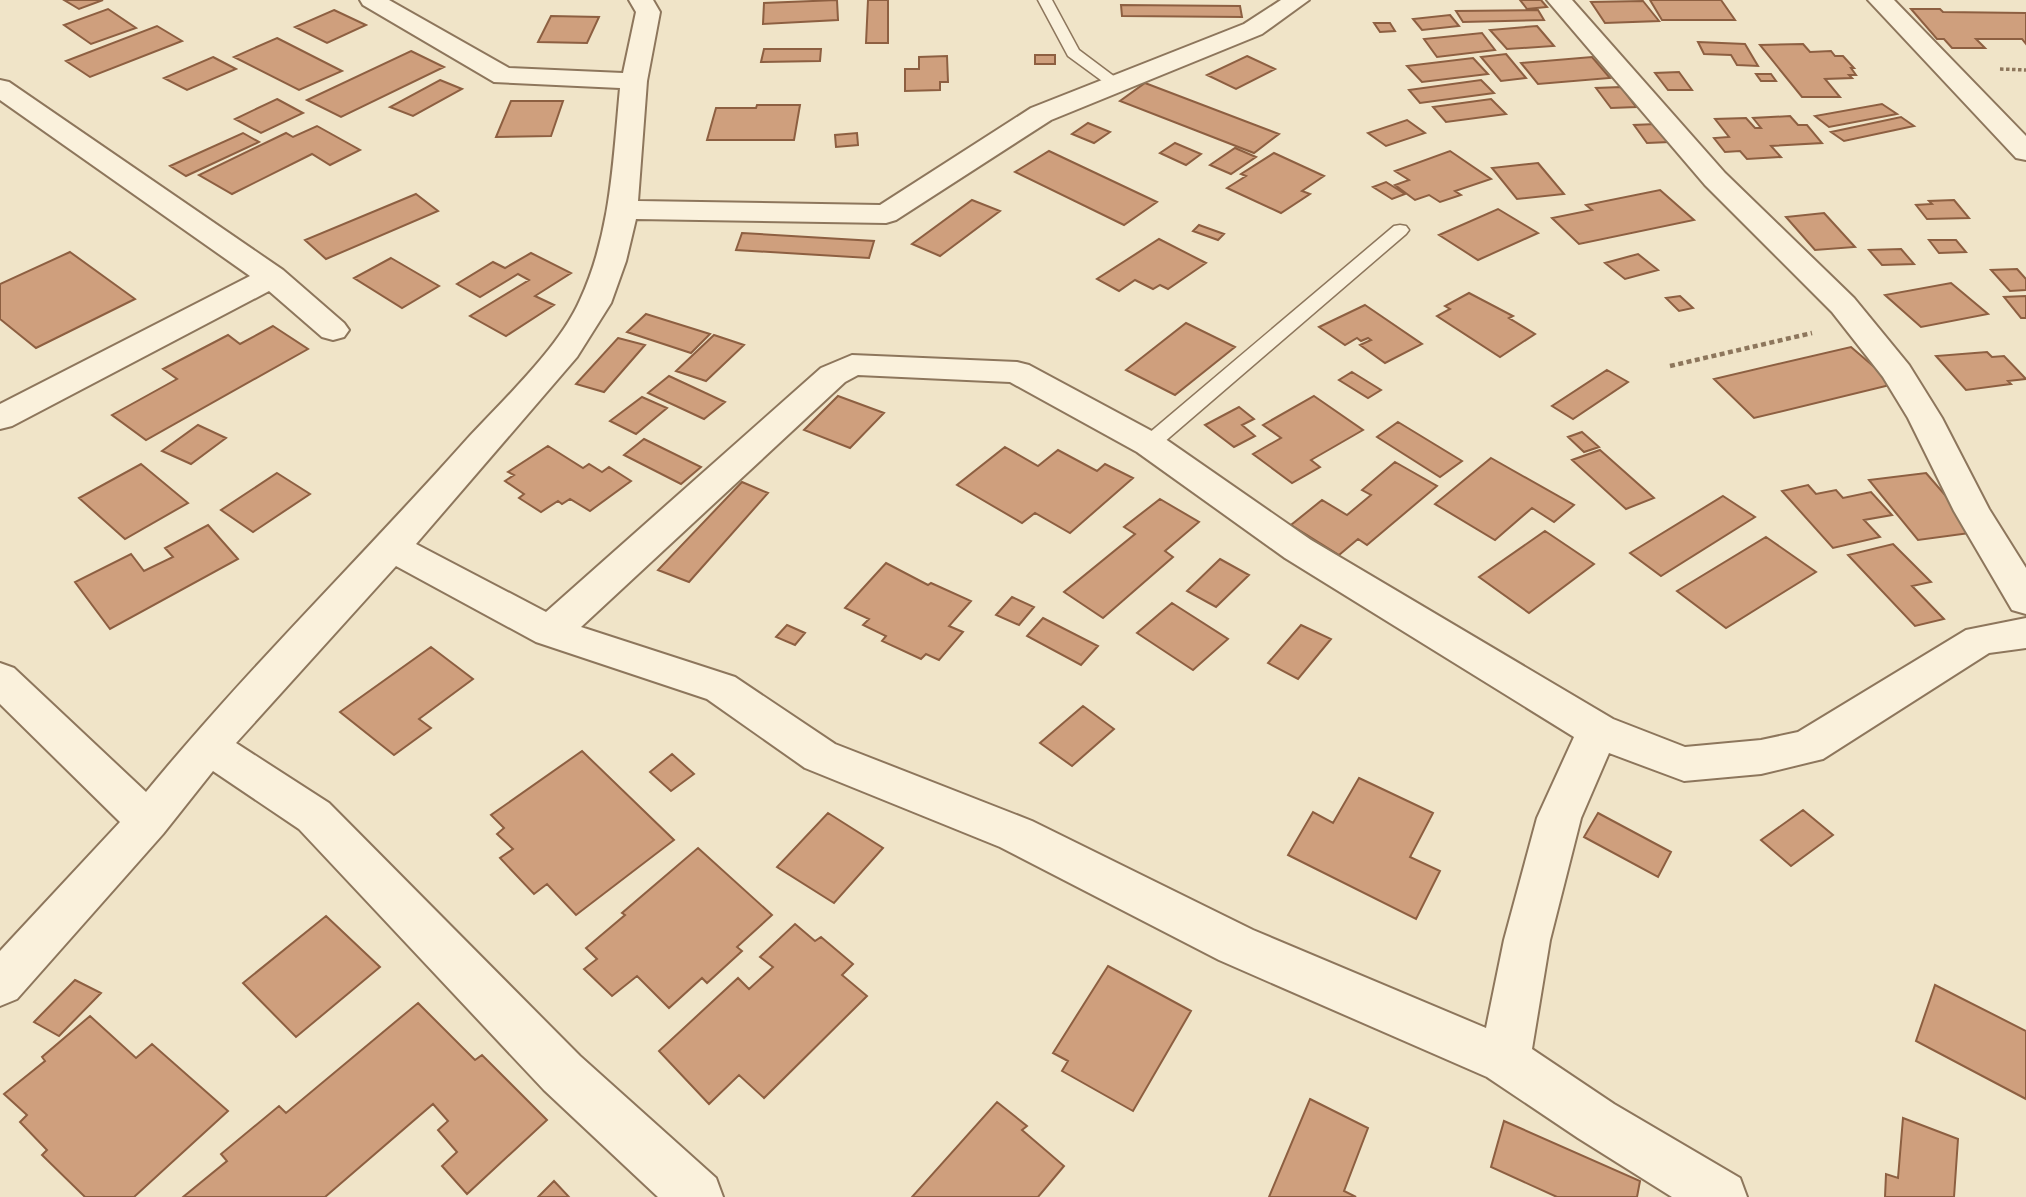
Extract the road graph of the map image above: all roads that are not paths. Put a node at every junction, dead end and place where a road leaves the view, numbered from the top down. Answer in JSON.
{"nodes":[{"id":1,"x":372,"y":0,"type":"edge"},
{"id":2,"x":641,"y":0,"type":"edge"},
{"id":3,"x":1045,"y":0,"type":"edge"},
{"id":4,"x":1297,"y":0,"type":"edge"},
{"id":5,"x":1559,"y":0,"type":"edge"},
{"id":6,"x":1880,"y":0,"type":"edge"},
{"id":7,"x":634,"y":81,"type":"junction"},
{"id":8,"x":1114,"y":83,"type":"junction"},
{"id":9,"x":0,"y":88,"type":"edge"},
{"id":10,"x":2026,"y":152,"type":"edge"},
{"id":11,"x":623,"y":210,"type":"junction"},
{"id":12,"x":1399,"y":230,"type":"dead end"},
{"id":13,"x":272,"y":277,"type":"junction"},
{"id":14,"x":333,"y":330,"type":"dead end"},
{"id":15,"x":0,"y":418,"type":"edge"},
{"id":16,"x":1149,"y":444,"type":"junction"},
{"id":17,"x":392,"y":547,"type":"junction"},
{"id":18,"x":2026,"y":600,"type":"edge"},
{"id":19,"x":550,"y":632,"type":"junction"},
{"id":20,"x":2026,"y":633,"type":"edge"},
{"id":21,"x":0,"y":679,"type":"edge"},
{"id":22,"x":1598,"y":731,"type":"junction"},
{"id":23,"x":208,"y":746,"type":"junction"},
{"id":24,"x":148,"y":821,"type":"junction"},
{"id":25,"x":0,"y":984,"type":"edge"},
{"id":26,"x":1505,"y":1060,"type":"junction"},
{"id":27,"x":697,"y":1197,"type":"edge"},
{"id":28,"x":1721,"y":1197,"type":"edge"}],
"edges":[{"from":1,"to":7,"type":"street"},
{"from":2,"to":7,"type":"street"},
{"from":3,"to":8,"type":"lane"},
{"from":4,"to":8,"type":"street"},
{"from":5,"to":18,"type":"street"},
{"from":6,"to":10,"type":"street"},
{"from":7,"to":11,"type":"street"},
{"from":8,"to":11,"type":"street"},
{"from":9,"to":13,"type":"street"},
{"from":11,"to":17,"type":"street"},
{"from":12,"to":16,"type":"lane"},
{"from":13,"to":14,"type":"street"},
{"from":13,"to":15,"type":"street"},
{"from":16,"to":19,"type":"street"},
{"from":16,"to":22,"type":"street"},
{"from":17,"to":19,"type":"street"},
{"from":17,"to":23,"type":"street"},
{"from":19,"to":26,"type":"street"},
{"from":20,"to":22,"type":"street"},
{"from":21,"to":24,"type":"street"},
{"from":22,"to":26,"type":"street"},
{"from":23,"to":24,"type":"street"},
{"from":23,"to":27,"type":"street"},
{"from":24,"to":25,"type":"street"},
{"from":26,"to":28,"type":"street"}]}
